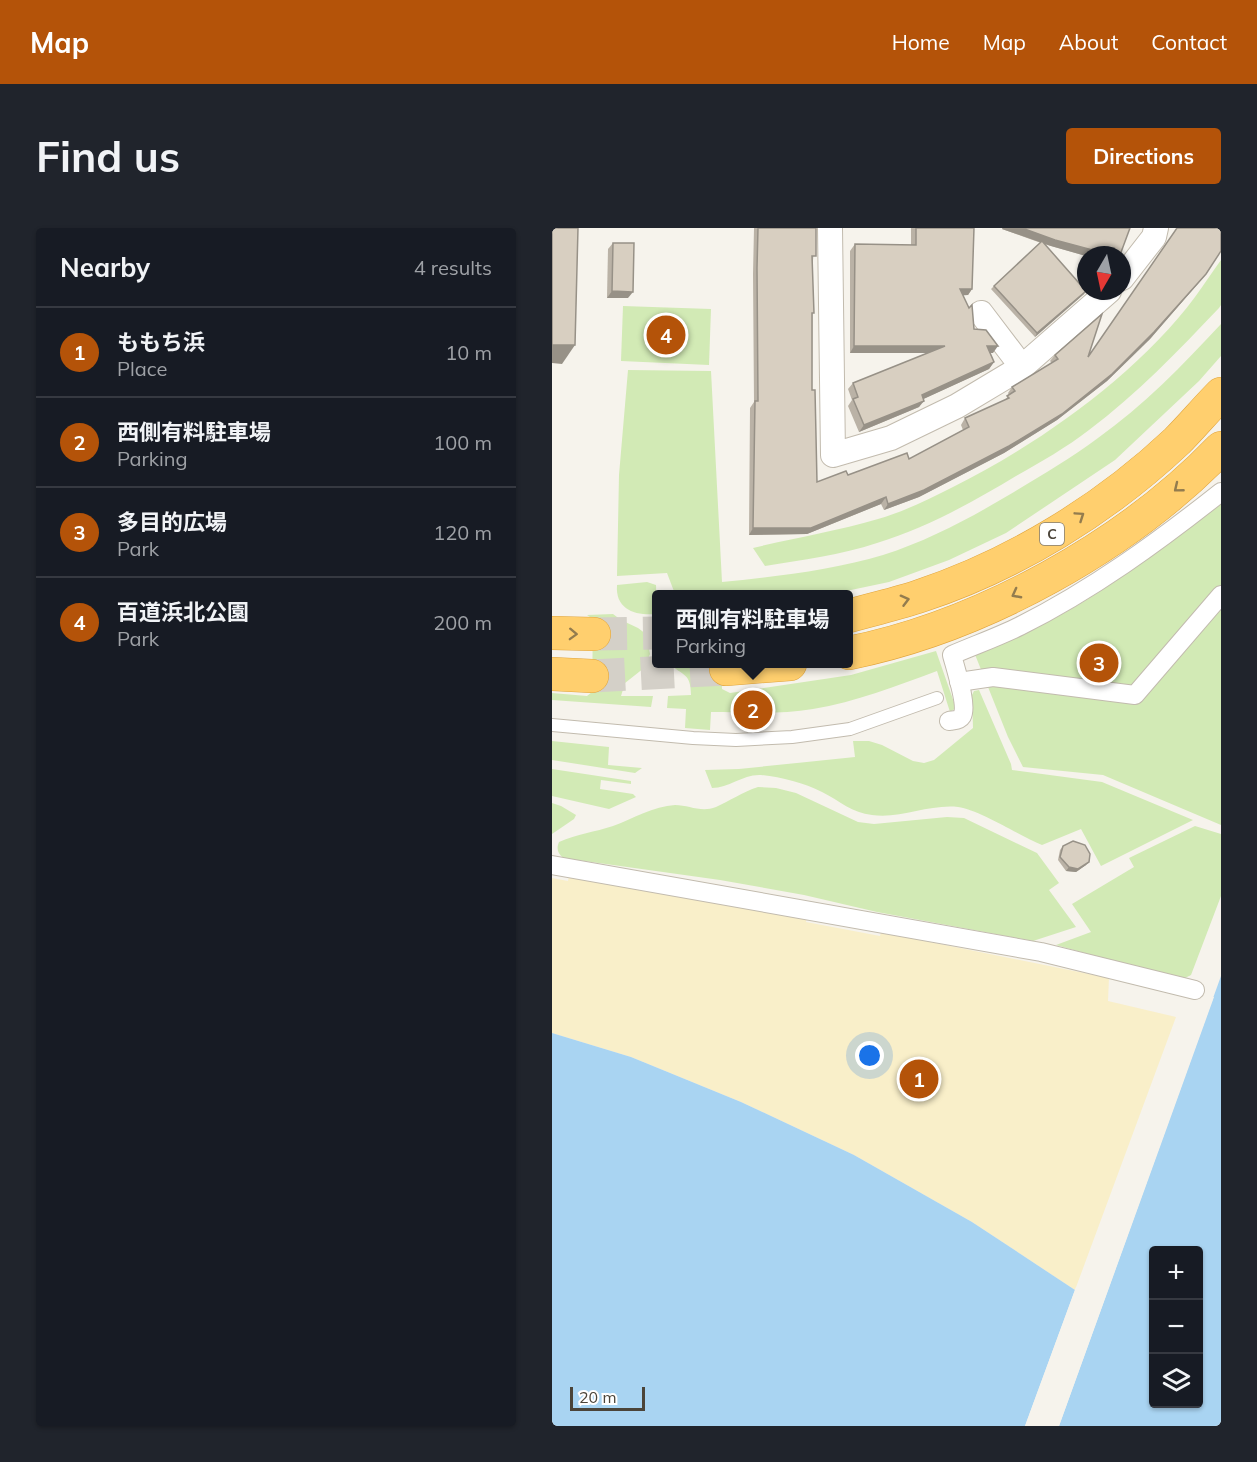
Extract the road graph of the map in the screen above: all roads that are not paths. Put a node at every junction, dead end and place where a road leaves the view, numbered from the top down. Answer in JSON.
{"nodes":[{"id":1,"x":830,"y":228,"type":"edge"},
{"id":2,"x":1156,"y":228,"type":"edge"},
{"id":3,"x":1131,"y":266,"type":"edge"},
{"id":4,"x":1099,"y":300,"type":"edge"},
{"id":5,"x":981,"y":313,"type":"dead end"},
{"id":6,"x":1022,"y":367,"type":"junction"},
{"id":7,"x":1221,"y":394,"type":"edge"},
{"id":8,"x":1221,"y":448,"type":"edge"},
{"id":9,"x":1221,"y":492,"type":"edge"},
{"id":10,"x":1221,"y":595,"type":"edge"},
{"id":11,"x":853,"y":615,"type":"edge"},
{"id":12,"x":552,"y":633,"type":"edge"},
{"id":13,"x":594,"y":634,"type":"tunnel mouth"},
{"id":14,"x":853,"y":652,"type":"edge"},
{"id":15,"x":737,"y":668,"type":"edge"},
{"id":16,"x":726,"y":669,"type":"dead end"},
{"id":17,"x":552,"y":674,"type":"edge"},
{"id":18,"x":592,"y":676,"type":"tunnel mouth"},
{"id":19,"x":959,"y":682,"type":"junction"},
{"id":20,"x":937,"y":698,"type":"dead end"},
{"id":21,"x":949,"y":721,"type":"dead end"},
{"id":22,"x":552,"y":725,"type":"edge"},
{"id":23,"x":552,"y":865,"type":"edge"},
{"id":24,"x":1195,"y":990,"type":"dead end"}],
"edges":[{"from":1,"to":6,"type":"street"},
{"from":2,"to":3,"type":"street"},
{"from":4,"to":6,"type":"street"},
{"from":5,"to":6,"type":"street"},
{"from":11,"to":7,"type":"highway","number":"C","one_way":true},
{"from":8,"to":14,"type":"highway","number":"C","one_way":true},
{"from":9,"to":19,"type":"street"},
{"from":10,"to":19,"type":"street"},
{"from":12,"to":13,"type":"highway","one_way":true},
{"from":15,"to":16,"type":"highway"},
{"from":17,"to":18,"type":"highway"},
{"from":19,"to":21,"type":"street"},
{"from":20,"to":22,"type":"lane"},
{"from":23,"to":24,"type":"street"}]}
